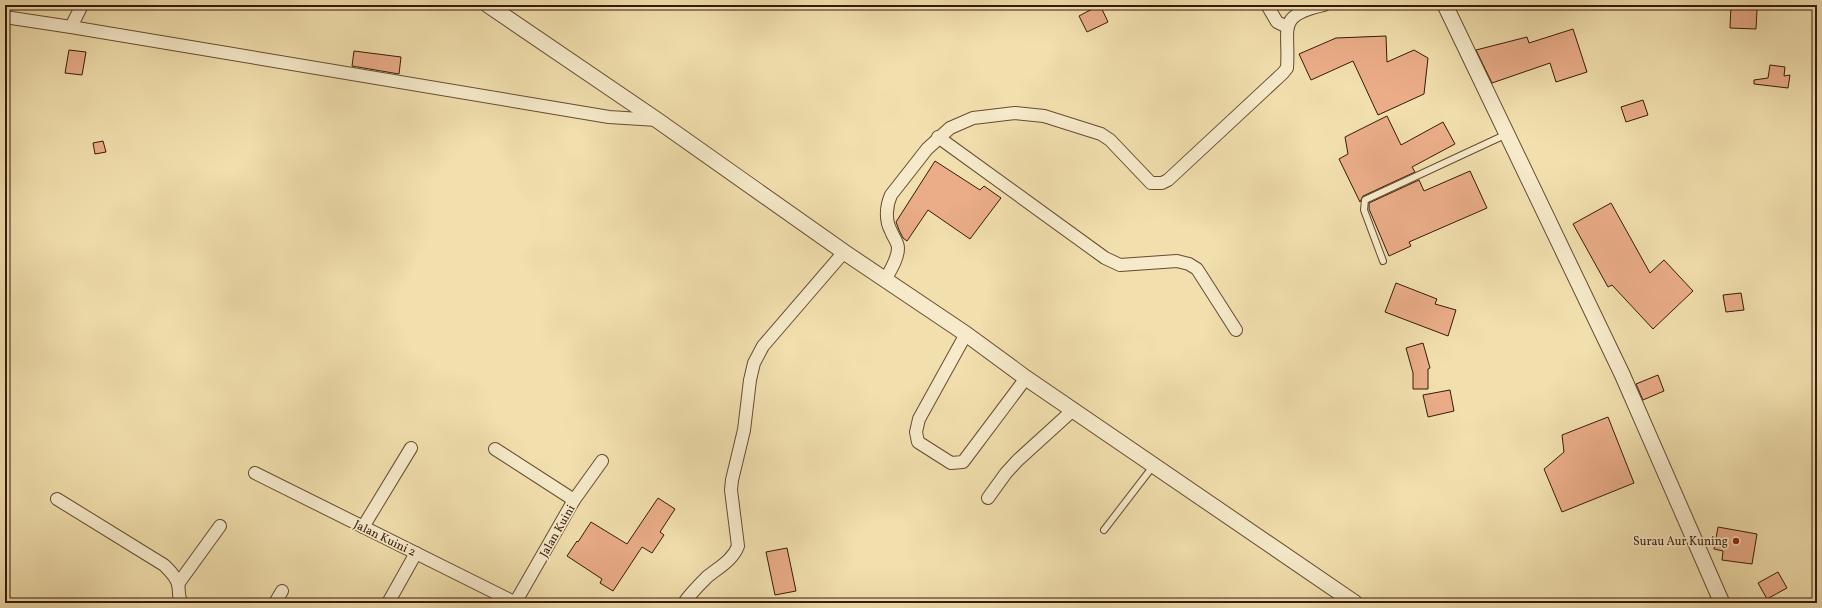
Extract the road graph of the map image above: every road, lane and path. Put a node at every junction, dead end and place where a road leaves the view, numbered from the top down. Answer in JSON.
{"nodes":[{"id":1,"x":82,"y":5,"type":"edge"},
{"id":2,"x":488,"y":5,"type":"edge"},
{"id":3,"x":1267,"y":5,"type":"edge"},
{"id":4,"x":1324,"y":5,"type":"edge"},
{"id":5,"x":1445,"y":5,"type":"edge"},
{"id":6,"x":5,"y":17,"type":"edge"},
{"id":7,"x":1287,"y":26,"type":"junction"},
{"id":8,"x":71,"y":27,"type":"junction"},
{"id":9,"x":657,"y":120,"type":"junction"},
{"id":10,"x":1507,"y":134,"type":"junction"},
{"id":11,"x":938,"y":138,"type":"junction"},
{"id":12,"x":844,"y":252,"type":"junction"},
{"id":13,"x":1383,"y":260,"type":"dead end"},
{"id":14,"x":885,"y":280,"type":"junction"},
{"id":15,"x":1236,"y":330,"type":"dead end"},
{"id":16,"x":966,"y":334,"type":"junction"},
{"id":17,"x":1026,"y":378,"type":"junction"},
{"id":18,"x":1073,"y":410,"type":"junction"},
{"id":19,"x":411,"y":448,"type":"dead end"},
{"id":20,"x":495,"y":449,"type":"dead end"},
{"id":21,"x":602,"y":461,"type":"dead end"},
{"id":22,"x":1154,"y":465,"type":"junction"},
{"id":23,"x":255,"y":473,"type":"dead end"},
{"id":24,"x":988,"y":498,"type":"dead end"},
{"id":25,"x":57,"y":499,"type":"dead end"},
{"id":26,"x":574,"y":500,"type":"junction"},
{"id":27,"x":220,"y":526,"type":"dead end"},
{"id":28,"x":363,"y":527,"type":"junction"},
{"id":29,"x":1104,"y":530,"type":"dead end"},
{"id":30,"x":416,"y":553,"type":"junction"},
{"id":31,"x":178,"y":584,"type":"junction"},
{"id":32,"x":282,"y":591,"type":"dead end"},
{"id":33,"x":182,"y":603,"type":"edge"},
{"id":34,"x":276,"y":603,"type":"edge"},
{"id":35,"x":388,"y":603,"type":"edge"},
{"id":36,"x":516,"y":603,"type":"edge"},
{"id":37,"x":684,"y":603,"type":"edge"},
{"id":38,"x":1355,"y":603,"type":"edge"},
{"id":39,"x":1722,"y":603,"type":"edge"}],
"edges":[{"from":1,"to":8,"type":"street"},
{"from":2,"to":9,"type":"street"},
{"from":3,"to":7,"type":"street"},
{"from":4,"to":7,"type":"street"},
{"from":5,"to":10,"type":"street"},
{"from":6,"to":8,"type":"street"},
{"from":7,"to":11,"type":"street"},
{"from":8,"to":9,"type":"street"},
{"from":9,"to":12,"type":"street"},
{"from":10,"to":13,"type":"lane"},
{"from":10,"to":39,"type":"street"},
{"from":11,"to":14,"type":"street"},
{"from":11,"to":15,"type":"street"},
{"from":12,"to":14,"type":"street"},
{"from":12,"to":37,"type":"street"},
{"from":14,"to":16,"type":"street"},
{"from":16,"to":17,"type":"street"},
{"from":16,"to":17,"type":"street"},
{"from":17,"to":18,"type":"street"},
{"from":18,"to":22,"type":"street"},
{"from":18,"to":24,"type":"street"},
{"from":19,"to":28,"type":"street"},
{"from":20,"to":26,"type":"street"},
{"from":21,"to":26,"type":"street","name":"Jalan Kuini"},
{"from":22,"to":29,"type":"lane"},
{"from":22,"to":38,"type":"street"},
{"from":23,"to":28,"type":"street","name":"Jalan Kuini 2"},
{"from":25,"to":31,"type":"street"},
{"from":26,"to":36,"type":"street","name":"Jalan Kuini"},
{"from":27,"to":31,"type":"street"},
{"from":28,"to":30,"type":"street","name":"Jalan Kuini 2"},
{"from":30,"to":35,"type":"street"},
{"from":30,"to":36,"type":"street","name":"Jalan Kuini 2"},
{"from":31,"to":33,"type":"street"},
{"from":32,"to":34,"type":"street"}]}
